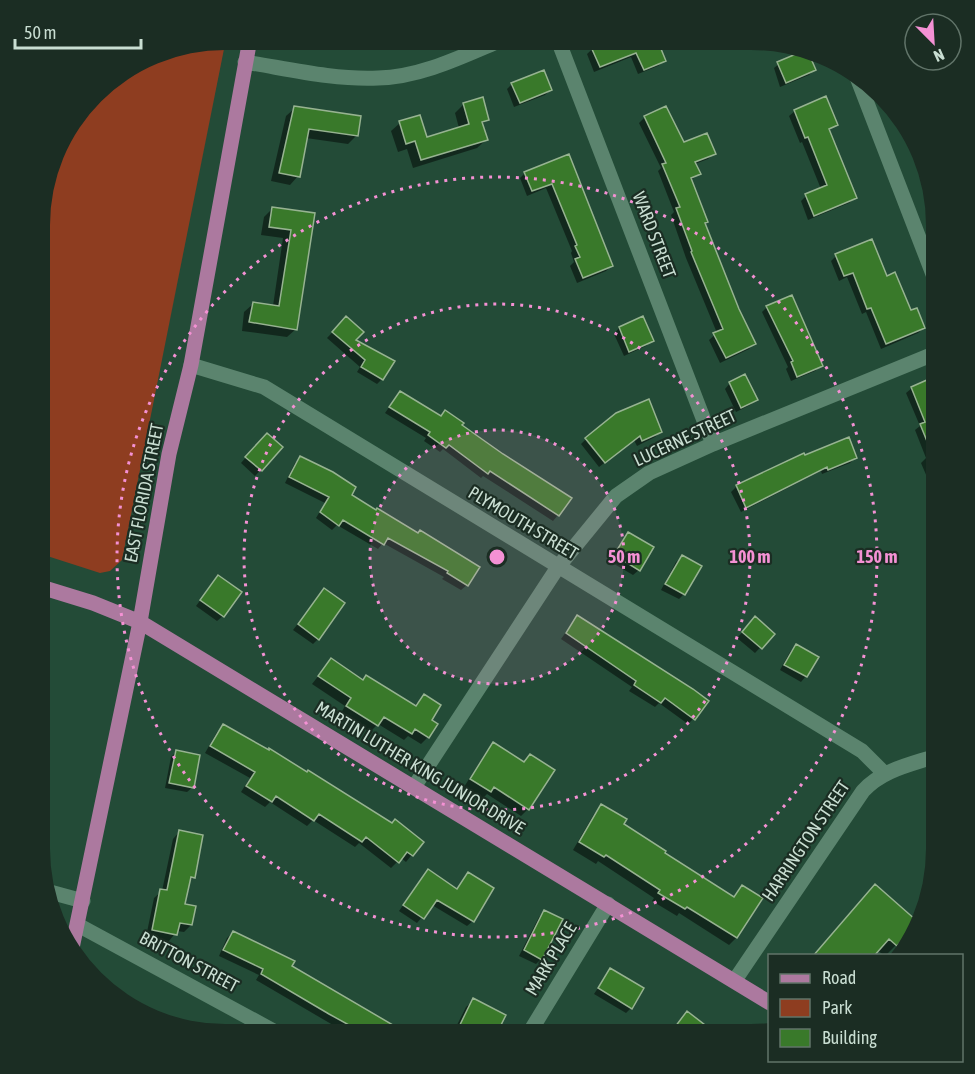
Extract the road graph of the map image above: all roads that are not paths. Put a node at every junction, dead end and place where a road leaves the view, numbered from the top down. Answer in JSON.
{"nodes":[{"id":1,"x":248,"y":50,"type":"edge"},
{"id":2,"x":475,"y":50,"type":"edge"},
{"id":3,"x":562,"y":50,"type":"edge"},
{"id":4,"x":245,"y":62,"type":"junction"},
{"id":5,"x":862,"y":91,"type":"edge"},
{"id":6,"x":925,"y":253,"type":"edge"},
{"id":7,"x":925,"y":357,"type":"edge"},
{"id":8,"x":191,"y":365,"type":"junction"},
{"id":9,"x":713,"y":444,"type":"junction"},
{"id":10,"x":558,"y":567,"type":"junction"},
{"id":11,"x":50,"y":590,"type":"edge"},
{"id":12,"x":140,"y":622,"type":"junction"},
{"id":13,"x":925,"y":760,"type":"edge"},
{"id":14,"x":884,"y":773,"type":"junction"},
{"id":15,"x":414,"y":787,"type":"junction"},
{"id":16,"x":56,"y":893,"type":"edge"},
{"id":17,"x":82,"y":901,"type":"junction"},
{"id":18,"x":608,"y":904,"type":"junction"},
{"id":19,"x":78,"y":924,"type":"junction"},
{"id":20,"x":74,"y":939,"type":"edge"},
{"id":21,"x":735,"y":980,"type":"junction"},
{"id":22,"x":768,"y":1002,"type":"edge"},
{"id":23,"x":261,"y":1024,"type":"edge"},
{"id":24,"x":535,"y":1024,"type":"edge"}],
"edges":[{"from":1,"to":4,"type":"main road","name":"EAST FLORIDA STREET"},
{"from":2,"to":4,"type":"street"},
{"from":3,"to":9,"type":"street","name":"WARD STREET"},
{"from":4,"to":8,"type":"main road","name":"EAST FLORIDA STREET"},
{"from":5,"to":6,"type":"street"},
{"from":7,"to":9,"type":"street","name":"LUCERNE STREET"},
{"from":8,"to":10,"type":"street","name":"PLYMOUTH STREET"},
{"from":8,"to":12,"type":"main road","name":"EAST FLORIDA STREET"},
{"from":9,"to":10,"type":"street","name":"LUCERNE STREET"},
{"from":10,"to":14,"type":"street","name":"PLYMOUTH STREET"},
{"from":10,"to":15,"type":"street","name":"LUCERNE STREET"},
{"from":11,"to":12,"type":"main road","name":"MARTIN LUTHER KING JUNIOR DRIVE"},
{"from":12,"to":15,"type":"main road","name":"MARTIN LUTHER KING JUNIOR DRIVE"},
{"from":12,"to":17,"type":"main road","name":"EAST FLORIDA STREET"},
{"from":13,"to":14,"type":"street","name":"HARRINGTON STREET"},
{"from":14,"to":21,"type":"street","name":"HARRINGTON STREET"},
{"from":15,"to":18,"type":"main road","name":"MARTIN LUTHER KING JUNIOR DRIVE"},
{"from":16,"to":17,"type":"street"},
{"from":17,"to":19,"type":"main road","name":"EAST FLORIDA STREET"},
{"from":18,"to":21,"type":"main road","name":"MARTIN LUTHER KING JUNIOR DRIVE"},
{"from":18,"to":24,"type":"street","name":"MARK PLACE"},
{"from":19,"to":20,"type":"main road","name":"EAST FLORIDA STREET"},
{"from":19,"to":23,"type":"street","name":"BRITTON STREET"},
{"from":21,"to":22,"type":"main road","name":"MARTIN LUTHER KING JUNIOR DRIVE"}]}
